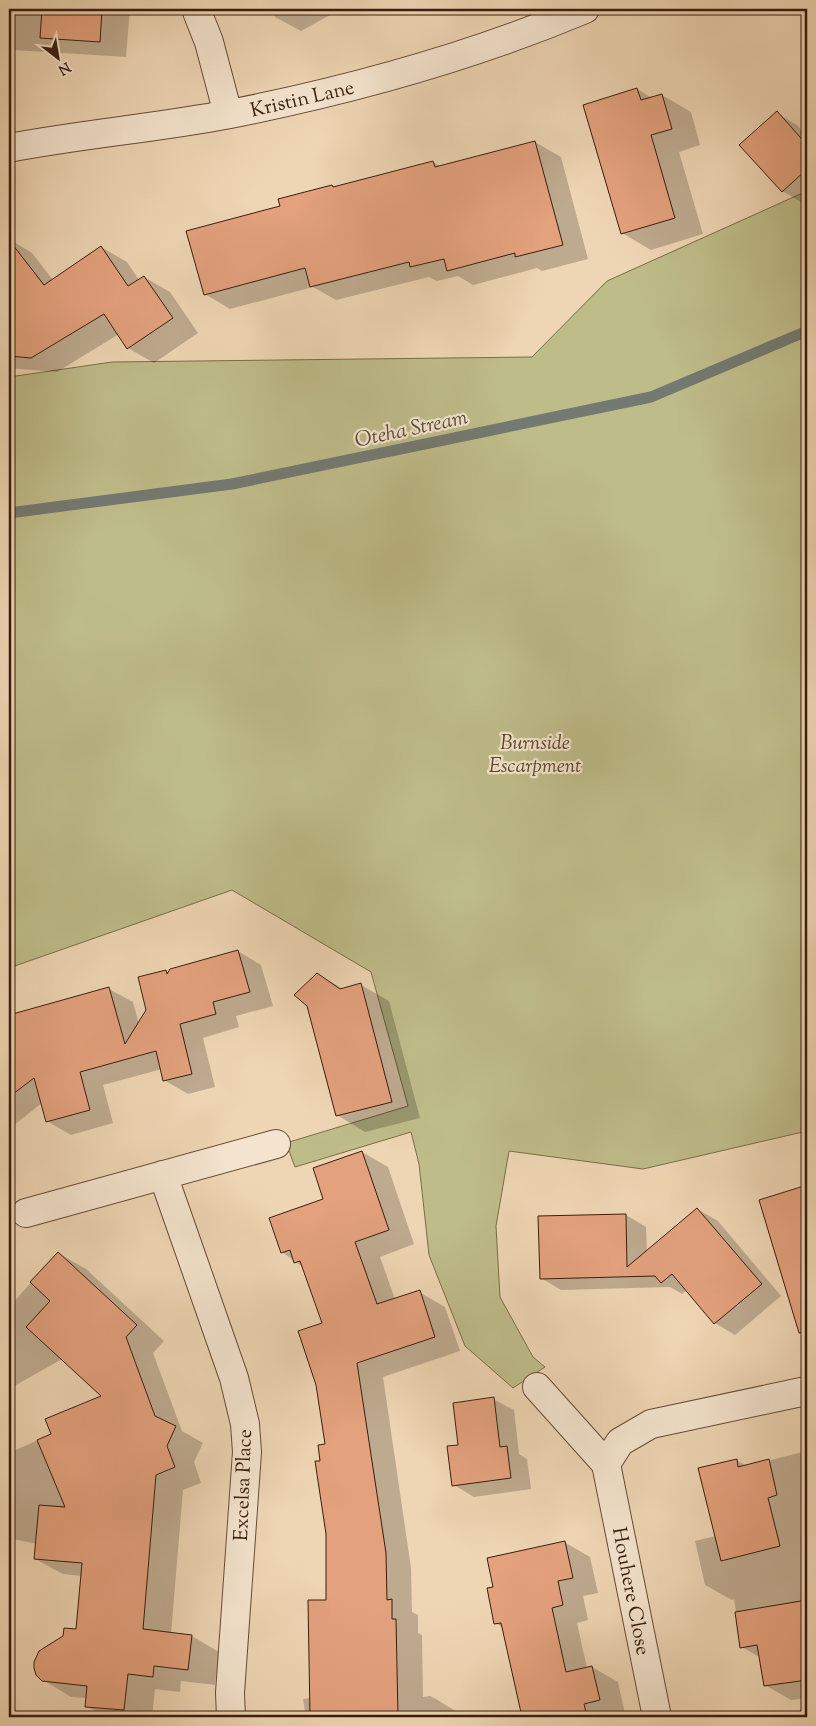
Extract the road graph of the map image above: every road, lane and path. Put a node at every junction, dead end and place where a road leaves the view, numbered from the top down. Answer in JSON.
{"nodes":[{"id":1,"x":196,"y":9,"type":"edge"},
{"id":2,"x":585,"y":9,"type":"edge"},
{"id":3,"x":228,"y":114,"type":"junction"},
{"id":4,"x":9,"y":148,"type":"edge"},
{"id":5,"x":276,"y":1144,"type":"dead end"},
{"id":6,"x":163,"y":1175,"type":"junction"},
{"id":7,"x":26,"y":1213,"type":"dead end"},
{"id":8,"x":537,"y":1387,"type":"dead end"},
{"id":9,"x":806,"y":1391,"type":"edge"},
{"id":10,"x":606,"y":1464,"type":"junction"},
{"id":11,"x":231,"y":1717,"type":"edge"},
{"id":12,"x":657,"y":1717,"type":"edge"}],
"edges":[{"from":1,"to":3,"type":"street"},
{"from":2,"to":3,"type":"street","name":"Kristin Lane"},
{"from":3,"to":4,"type":"street","name":"Kristin Lane"},
{"from":5,"to":6,"type":"street"},
{"from":6,"to":7,"type":"street"},
{"from":6,"to":11,"type":"street","name":"Excelsa Place"},
{"from":8,"to":10,"type":"street"},
{"from":9,"to":10,"type":"street"},
{"from":10,"to":12,"type":"street","name":"Houhere Close"}]}
